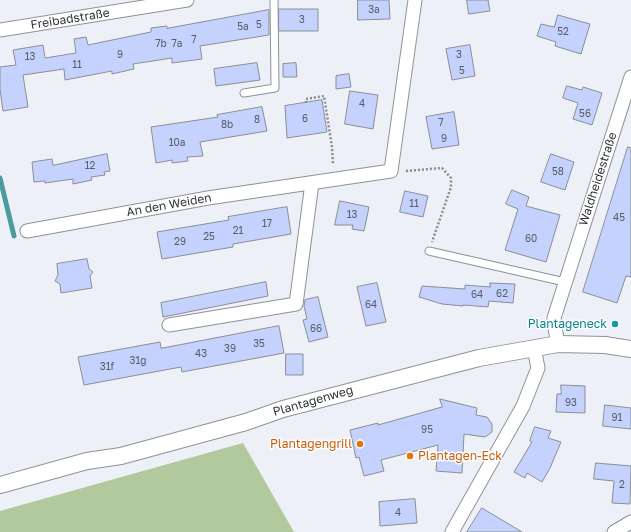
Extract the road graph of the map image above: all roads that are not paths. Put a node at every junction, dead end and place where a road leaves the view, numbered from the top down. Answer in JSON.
{"nodes":[{"id":1,"x":187,"y":0,"type":"edge"},
{"id":2,"x":274,"y":0,"type":"edge"},
{"id":3,"x":415,"y":0,"type":"edge"},
{"id":4,"x":0,"y":30,"type":"edge"},
{"id":5,"x":631,"y":77,"type":"edge"},
{"id":6,"x":244,"y":93,"type":"dead end"},
{"id":7,"x":627,"y":101,"type":"edge"},
{"id":8,"x":312,"y":183,"type":"junction"},
{"id":9,"x":27,"y":231,"type":"dead end"},
{"id":10,"x":429,"y":252,"type":"road end"},
{"id":11,"x":565,"y":282,"type":"junction"},
{"id":12,"x":169,"y":326,"type":"dead end"},
{"id":13,"x":558,"y":344,"type":"junction"},
{"id":14,"x":534,"y":348,"type":"junction"},
{"id":15,"x":631,"y":349,"type":"edge"},
{"id":16,"x":0,"y":485,"type":"edge"},
{"id":17,"x":631,"y":522,"type":"edge"},
{"id":18,"x":452,"y":532,"type":"edge"},
{"id":19,"x":614,"y":532,"type":"edge"}],
"edges":[{"from":1,"to":4,"type":"street","name":"Freibadstraße"},
{"from":2,"to":6,"type":"lane"},
{"from":3,"to":8,"type":"street","name":"An den Weiden"},
{"from":5,"to":7,"type":"street","name":"Waldheidestraße"},
{"from":7,"to":11,"type":"street","name":"Waldheidestraße"},
{"from":8,"to":9,"type":"street","name":"An den Weiden"},
{"from":8,"to":12,"type":"street"},
{"from":10,"to":11,"type":"lane"},
{"from":11,"to":13,"type":"street","name":"Waldheidestraße"},
{"from":13,"to":14,"type":"street","name":"Plantagenweg"},
{"from":13,"to":15,"type":"street","name":"Plantagenweg"},
{"from":14,"to":16,"type":"street","name":"Plantagenweg"},
{"from":14,"to":18,"type":"street"},
{"from":17,"to":19,"type":"street"}]}
